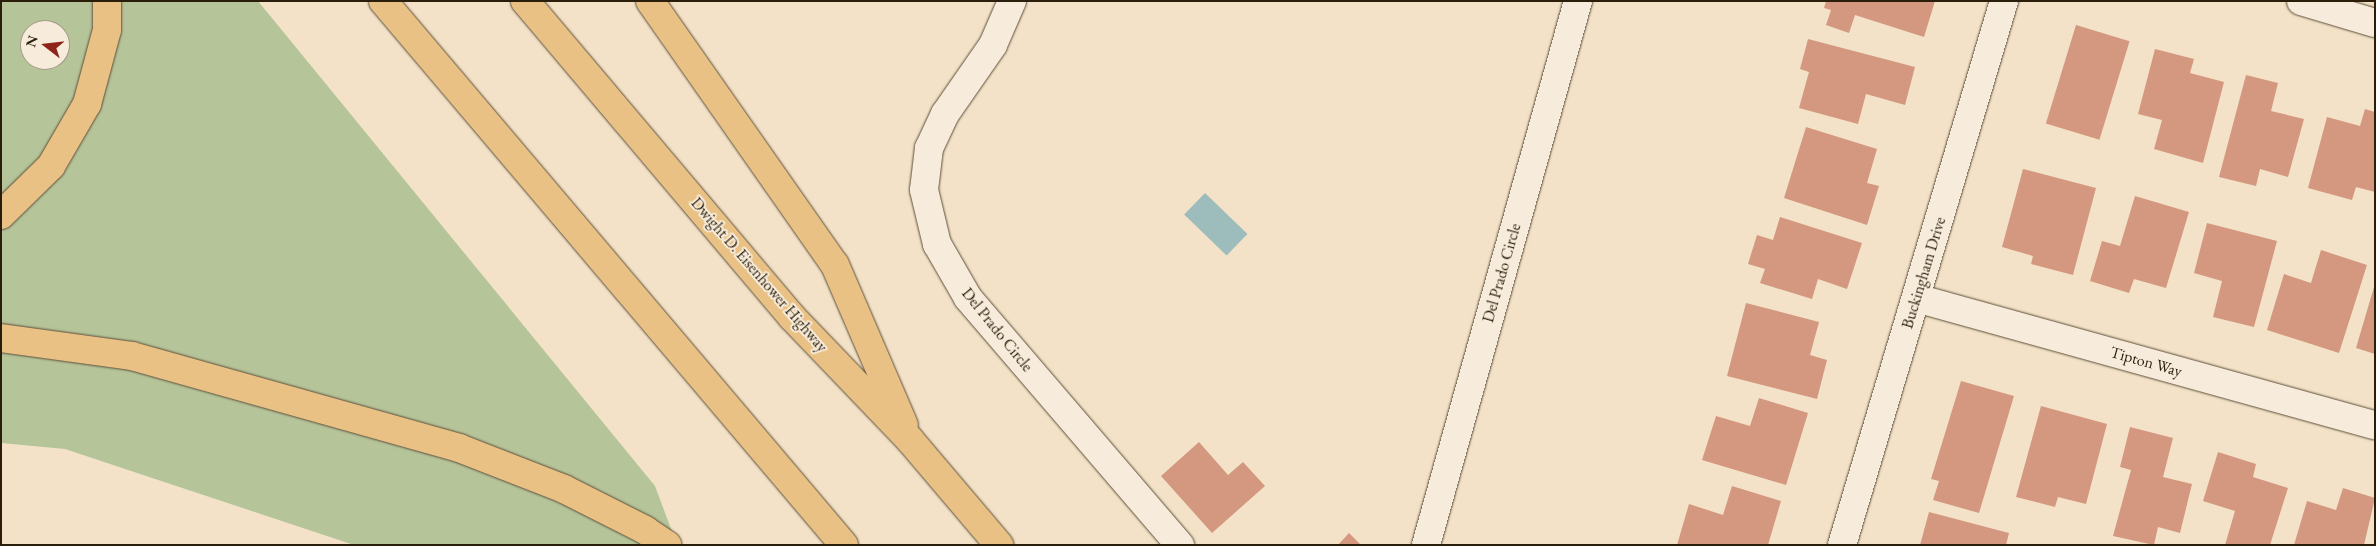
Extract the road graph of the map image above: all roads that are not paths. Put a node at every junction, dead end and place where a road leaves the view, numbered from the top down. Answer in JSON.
{"nodes":[{"id":1,"x":107,"y":1,"type":"edge"},
{"id":2,"x":383,"y":1,"type":"edge"},
{"id":3,"x":524,"y":1,"type":"edge"},
{"id":4,"x":650,"y":1,"type":"edge"},
{"id":5,"x":1012,"y":1,"type":"edge"},
{"id":6,"x":1578,"y":1,"type":"edge"},
{"id":7,"x":2004,"y":1,"type":"edge"},
{"id":8,"x":2301,"y":1,"type":"edge"},
{"id":9,"x":2375,"y":23,"type":"edge"},
{"id":10,"x":1,"y":215,"type":"edge"},
{"id":11,"x":1916,"y":298,"type":"junction"},
{"id":12,"x":1,"y":338,"type":"edge"},
{"id":13,"x":2375,"y":426,"type":"edge"},
{"id":14,"x":910,"y":440,"type":"junction"},
{"id":15,"x":667,"y":545,"type":"edge"},
{"id":16,"x":844,"y":545,"type":"edge"},
{"id":17,"x":999,"y":545,"type":"edge"},
{"id":18,"x":1180,"y":545,"type":"edge"},
{"id":19,"x":1426,"y":545,"type":"edge"},
{"id":20,"x":1842,"y":545,"type":"edge"}],
"edges":[{"from":1,"to":10,"type":"highway"},
{"from":2,"to":16,"type":"highway"},
{"from":3,"to":14,"type":"highway","name":"Dwight D. Eisenhower Highway"},
{"from":4,"to":14,"type":"highway"},
{"from":5,"to":18,"type":"street","name":"Del Prado Circle"},
{"from":6,"to":19,"type":"street","name":"Del Prado Circle"},
{"from":7,"to":11,"type":"street","name":"Buckingham Drive"},
{"from":8,"to":9,"type":"street"},
{"from":11,"to":13,"type":"street","name":"Tipton Way"},
{"from":11,"to":20,"type":"street","name":"Buckingham Drive"},
{"from":12,"to":15,"type":"highway"},
{"from":14,"to":17,"type":"highway","name":"Dwight D. Eisenhower Highway"}]}
